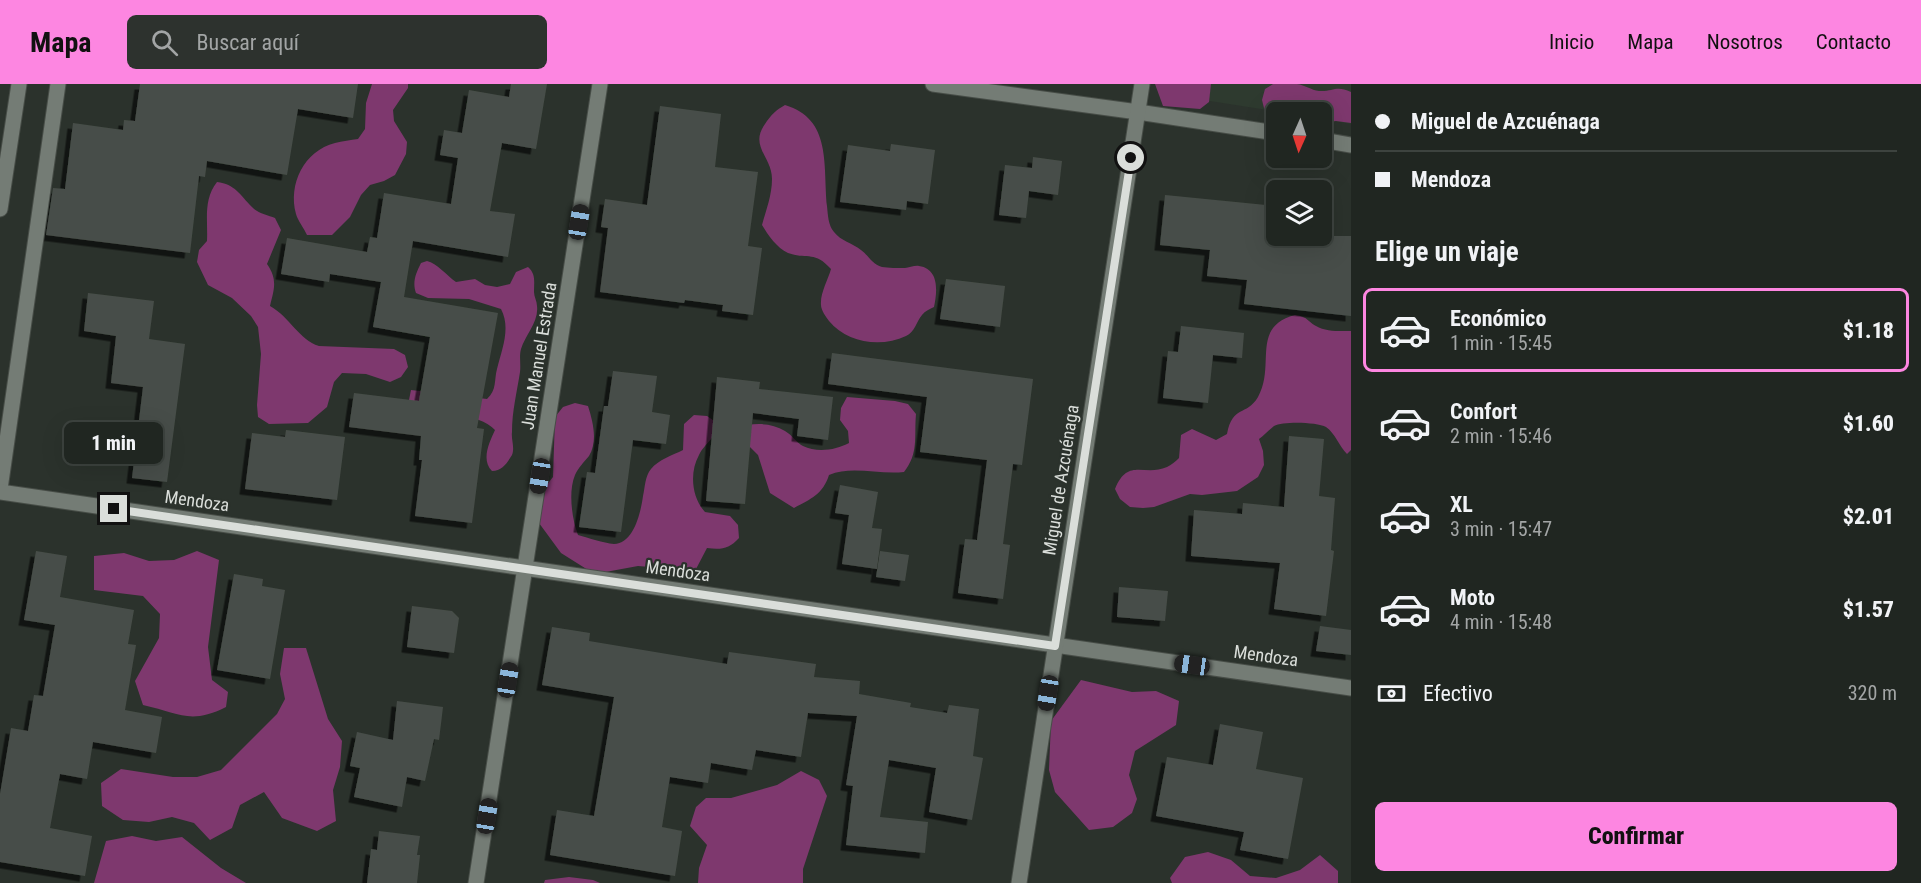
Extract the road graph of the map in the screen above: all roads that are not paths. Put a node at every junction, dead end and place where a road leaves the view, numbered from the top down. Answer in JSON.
{"nodes":[{"id":1,"x":19,"y":84,"type":"edge"},
{"id":2,"x":58,"y":84,"type":"edge"},
{"id":3,"x":600,"y":84,"type":"edge"},
{"id":4,"x":933,"y":84,"type":"edge"},
{"id":5,"x":1142,"y":84,"type":"edge"},
{"id":6,"x":1138,"y":112,"type":"junction"},
{"id":7,"x":1266,"y":131,"type":"edge"},
{"id":8,"x":1332,"y":142,"type":"edge"},
{"id":9,"x":1351,"y":145,"type":"edge"},
{"id":10,"x":0,"y":209,"type":"edge"},
{"id":11,"x":0,"y":490,"type":"edge"},
{"id":12,"x":526,"y":568,"type":"junction"},
{"id":13,"x":1055,"y":646,"type":"junction"},
{"id":14,"x":1351,"y":688,"type":"edge"},
{"id":15,"x":476,"y":883,"type":"edge"},
{"id":16,"x":1019,"y":883,"type":"edge"}],
"edges":[{"from":1,"to":10,"type":"street"},
{"from":2,"to":11,"type":"street"},
{"from":3,"to":12,"type":"street","name":"Juan Manuel Estrada"},
{"from":4,"to":6,"type":"street"},
{"from":5,"to":6,"type":"street","name":"Miguel de Azcuénaga"},
{"from":6,"to":7,"type":"street"},
{"from":6,"to":13,"type":"street","name":"Miguel de Azcuénaga"},
{"from":8,"to":9,"type":"street"},
{"from":11,"to":12,"type":"street","name":"Mendoza"},
{"from":12,"to":13,"type":"street","name":"Mendoza"},
{"from":12,"to":15,"type":"street","name":"Juan Manuel Estrada"},
{"from":13,"to":14,"type":"street","name":"Mendoza"},
{"from":13,"to":16,"type":"street","name":"Miguel de Azcuénaga"}]}
